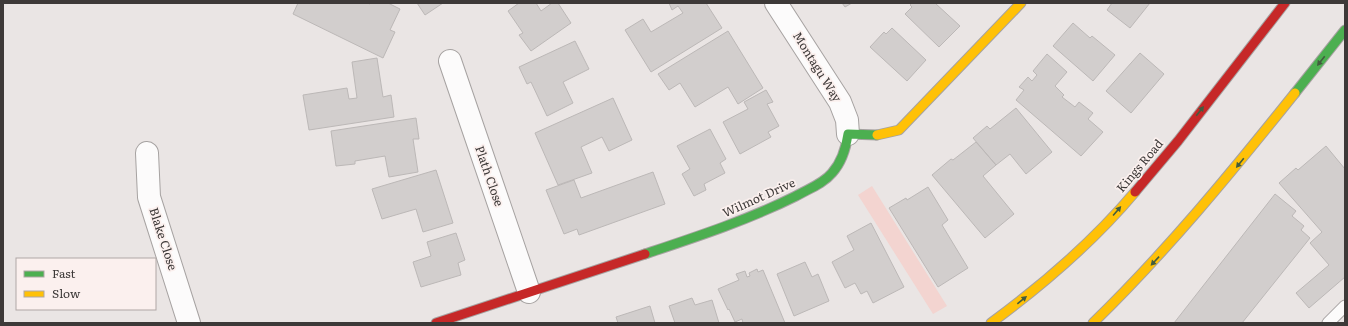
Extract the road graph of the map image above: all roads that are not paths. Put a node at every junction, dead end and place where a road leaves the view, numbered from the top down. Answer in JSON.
{"nodes":[{"id":1,"x":776,"y":3,"type":"edge"},
{"id":2,"x":1021,"y":3,"type":"edge"},
{"id":3,"x":1285,"y":3,"type":"edge"},
{"id":4,"x":1345,"y":30,"type":"edge"},
{"id":5,"x":450,"y":61,"type":"dead end"},
{"id":6,"x":848,"y":134,"type":"junction"},
{"id":7,"x":147,"y":153,"type":"dead end"},
{"id":8,"x":529,"y":292,"type":"junction"},
{"id":9,"x":1345,"y":306,"type":"edge"},
{"id":10,"x":190,"y":323,"type":"edge"},
{"id":11,"x":436,"y":323,"type":"edge"},
{"id":12,"x":991,"y":323,"type":"edge"},
{"id":13,"x":1093,"y":323,"type":"edge"},
{"id":14,"x":1328,"y":323,"type":"edge"}],
"edges":[{"from":1,"to":6,"type":"street","name":"Montagu Way"},
{"from":2,"to":6,"type":"main road"},
{"from":12,"to":3,"type":"main road","name":"Kings Road","one_way":true},
{"from":4,"to":13,"type":"main road","one_way":true},
{"from":5,"to":8,"type":"street","name":"Plath Close"},
{"from":6,"to":8,"type":"main road","name":"Wilmot Drive"},
{"from":7,"to":10,"type":"street","name":"Blake Close"},
{"from":8,"to":11,"type":"main road","name":"Wilmot Drive"},
{"from":9,"to":14,"type":"lane"}]}
